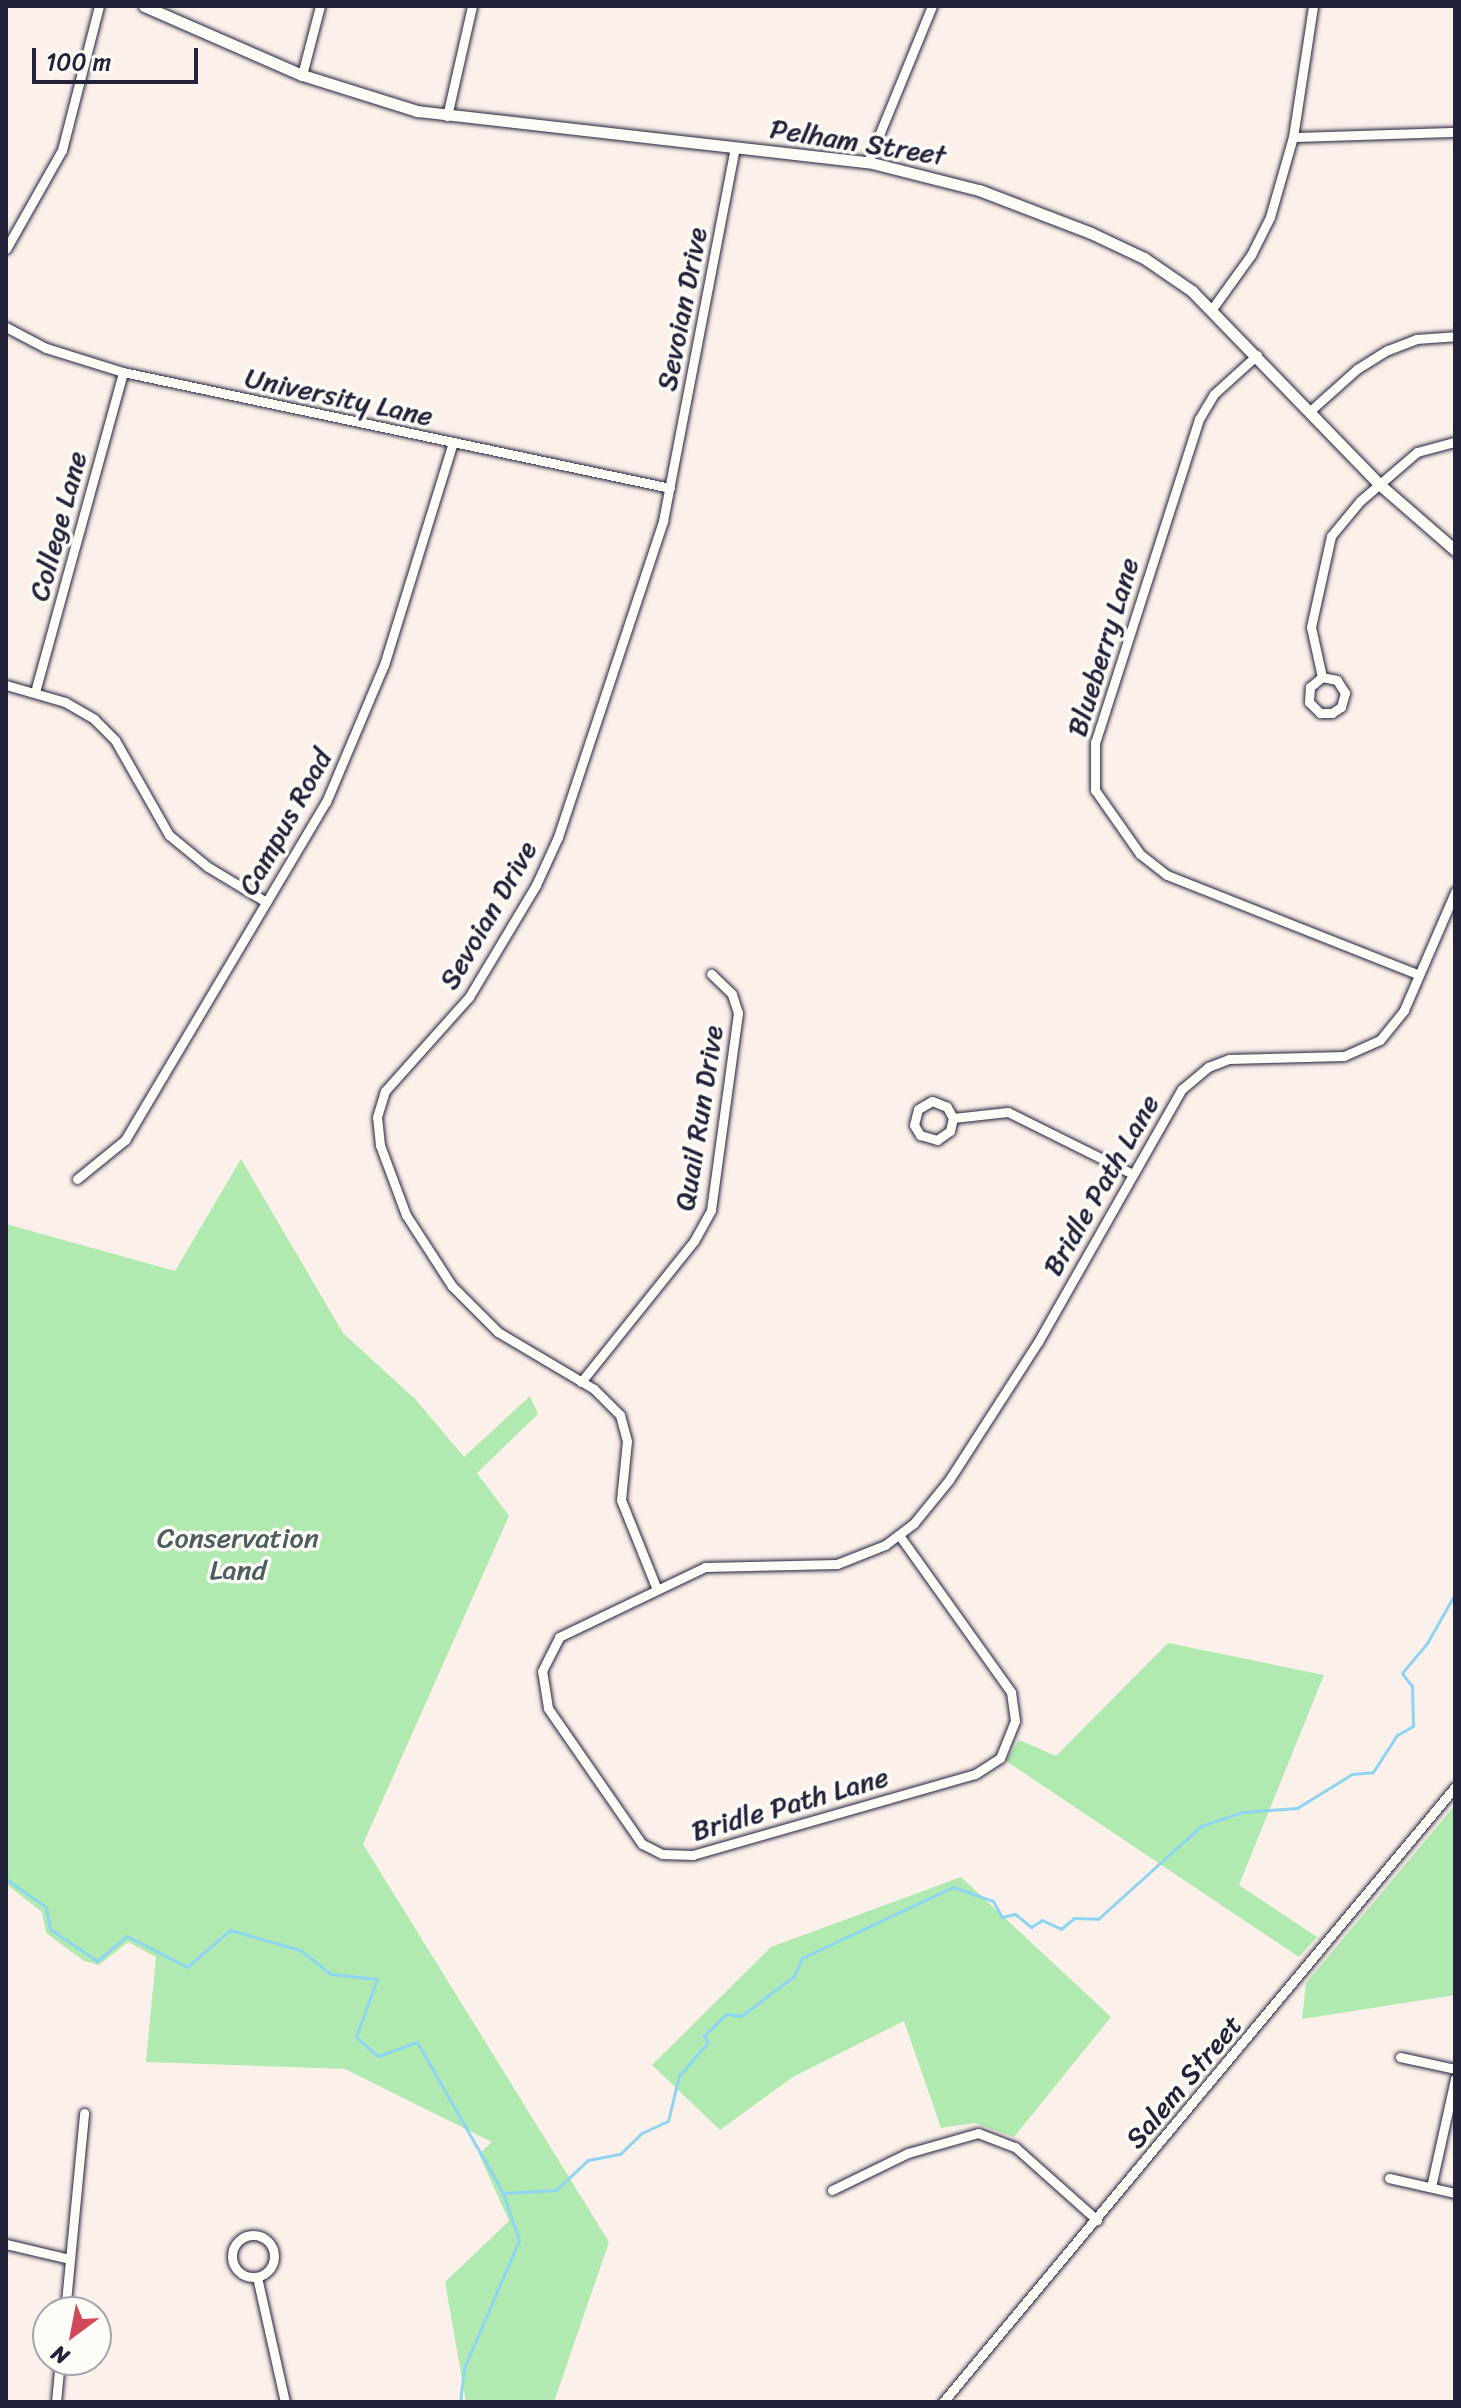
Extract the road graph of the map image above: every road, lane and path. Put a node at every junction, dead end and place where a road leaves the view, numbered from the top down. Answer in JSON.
{"nodes":[{"id":1,"x":99,"y":6,"type":"edge"},
{"id":2,"x":144,"y":6,"type":"edge"},
{"id":3,"x":320,"y":6,"type":"edge"},
{"id":4,"x":472,"y":6,"type":"edge"},
{"id":5,"x":932,"y":6,"type":"edge"},
{"id":6,"x":1313,"y":6,"type":"edge"},
{"id":7,"x":302,"y":75,"type":"junction"},
{"id":8,"x":447,"y":116,"type":"junction"},
{"id":9,"x":1455,"y":132,"type":"edge"},
{"id":10,"x":1293,"y":137,"type":"junction"},
{"id":11,"x":735,"y":147,"type":"junction"},
{"id":12,"x":868,"y":162,"type":"junction"},
{"id":13,"x":6,"y":249,"type":"edge"},
{"id":14,"x":1212,"y":309,"type":"junction"},
{"id":15,"x":6,"y":327,"type":"edge"},
{"id":16,"x":1455,"y":336,"type":"edge"},
{"id":17,"x":1257,"y":355,"type":"junction"},
{"id":18,"x":123,"y":372,"type":"junction"},
{"id":19,"x":1310,"y":411,"type":"junction"},
{"id":20,"x":1455,"y":442,"type":"edge"},
{"id":21,"x":452,"y":445,"type":"junction"},
{"id":22,"x":1379,"y":484,"type":"junction"},
{"id":23,"x":670,"y":488,"type":"junction"},
{"id":24,"x":1455,"y":550,"type":"edge"},
{"id":25,"x":1322,"y":677,"type":"junction"},
{"id":26,"x":6,"y":685,"type":"edge"},
{"id":27,"x":35,"y":692,"type":"junction"},
{"id":28,"x":1455,"y":892,"type":"edge"},
{"id":29,"x":266,"y":902,"type":"junction"},
{"id":30,"x":711,"y":974,"type":"dead end"},
{"id":31,"x":1419,"y":975,"type":"junction"},
{"id":32,"x":953,"y":1118,"type":"junction"},
{"id":33,"x":1131,"y":1173,"type":"junction"},
{"id":34,"x":77,"y":1179,"type":"dead end"},
{"id":35,"x":581,"y":1382,"type":"junction"},
{"id":36,"x":899,"y":1535,"type":"junction"},
{"id":37,"x":656,"y":1587,"type":"junction"},
{"id":38,"x":1455,"y":1787,"type":"edge"},
{"id":39,"x":1400,"y":2057,"type":"dead end"},
{"id":40,"x":1455,"y":2069,"type":"edge"},
{"id":41,"x":1455,"y":2079,"type":"edge"},
{"id":42,"x":84,"y":2113,"type":"dead end"},
{"id":43,"x":1389,"y":2178,"type":"dead end"},
{"id":44,"x":1431,"y":2187,"type":"junction"},
{"id":45,"x":832,"y":2190,"type":"dead end"},
{"id":46,"x":1455,"y":2193,"type":"edge"},
{"id":47,"x":1097,"y":2220,"type":"junction"},
{"id":48,"x":6,"y":2244,"type":"edge"},
{"id":49,"x":70,"y":2259,"type":"junction"},
{"id":50,"x":257,"y":2277,"type":"junction"},
{"id":51,"x":67,"y":2296,"type":"edge"},
{"id":52,"x":58,"y":2376,"type":"edge"},
{"id":53,"x":56,"y":2402,"type":"edge"},
{"id":54,"x":285,"y":2402,"type":"edge"},
{"id":55,"x":943,"y":2402,"type":"edge"}],
"edges":[{"from":1,"to":13,"type":"street"},
{"from":2,"to":7,"type":"street","name":"Pelham Street"},
{"from":3,"to":7,"type":"street"},
{"from":4,"to":8,"type":"street"},
{"from":5,"to":12,"type":"street"},
{"from":6,"to":10,"type":"street"},
{"from":7,"to":8,"type":"street","name":"Pelham Street"},
{"from":8,"to":11,"type":"street","name":"Pelham Street"},
{"from":9,"to":10,"type":"street"},
{"from":10,"to":14,"type":"street"},
{"from":11,"to":12,"type":"street","name":"Pelham Street"},
{"from":11,"to":23,"type":"street","name":"Sevoian Drive"},
{"from":12,"to":14,"type":"street","name":"Pelham Street"},
{"from":14,"to":17,"type":"street","name":"Pelham Street"},
{"from":15,"to":18,"type":"street","name":"University Lane"},
{"from":16,"to":19,"type":"street"},
{"from":17,"to":19,"type":"street","name":"Pelham Street"},
{"from":17,"to":31,"type":"street","name":"Blueberry Lane"},
{"from":18,"to":21,"type":"street","name":"University Lane"},
{"from":18,"to":27,"type":"street","name":"College Lane"},
{"from":19,"to":22,"type":"street","name":"Pelham Street"},
{"from":20,"to":22,"type":"street"},
{"from":21,"to":23,"type":"street","name":"University Lane"},
{"from":21,"to":29,"type":"street","name":"Campus Road"},
{"from":22,"to":24,"type":"street","name":"Pelham Street"},
{"from":22,"to":25,"type":"street"},
{"from":23,"to":35,"type":"street","name":"Sevoian Drive"},
{"from":25,"to":25,"type":"street"},
{"from":26,"to":27,"type":"street"},
{"from":27,"to":29,"type":"street"},
{"from":28,"to":31,"type":"street","name":"Bridle Path Lane"},
{"from":29,"to":34,"type":"street","name":"Campus Road"},
{"from":30,"to":35,"type":"street","name":"Quail Run Drive"},
{"from":31,"to":33,"type":"street","name":"Bridle Path Lane"},
{"from":32,"to":32,"type":"street"},
{"from":32,"to":33,"type":"street"},
{"from":33,"to":36,"type":"street","name":"Bridle Path Lane"},
{"from":35,"to":37,"type":"street","name":"Sevoian Drive"},
{"from":36,"to":37,"type":"street","name":"Bridle Path Lane"},
{"from":36,"to":37,"type":"street","name":"Bridle Path Lane"},
{"from":38,"to":47,"type":"street","name":"Salem Street"},
{"from":39,"to":40,"type":"street"},
{"from":41,"to":44,"type":"street"},
{"from":42,"to":49,"type":"street"},
{"from":43,"to":44,"type":"street"},
{"from":44,"to":46,"type":"street"},
{"from":45,"to":47,"type":"street"},
{"from":47,"to":55,"type":"street","name":"Salem Street"},
{"from":48,"to":49,"type":"street"},
{"from":49,"to":51,"type":"street"},
{"from":50,"to":50,"type":"street"},
{"from":50,"to":54,"type":"street"},
{"from":52,"to":53,"type":"street"}]}
